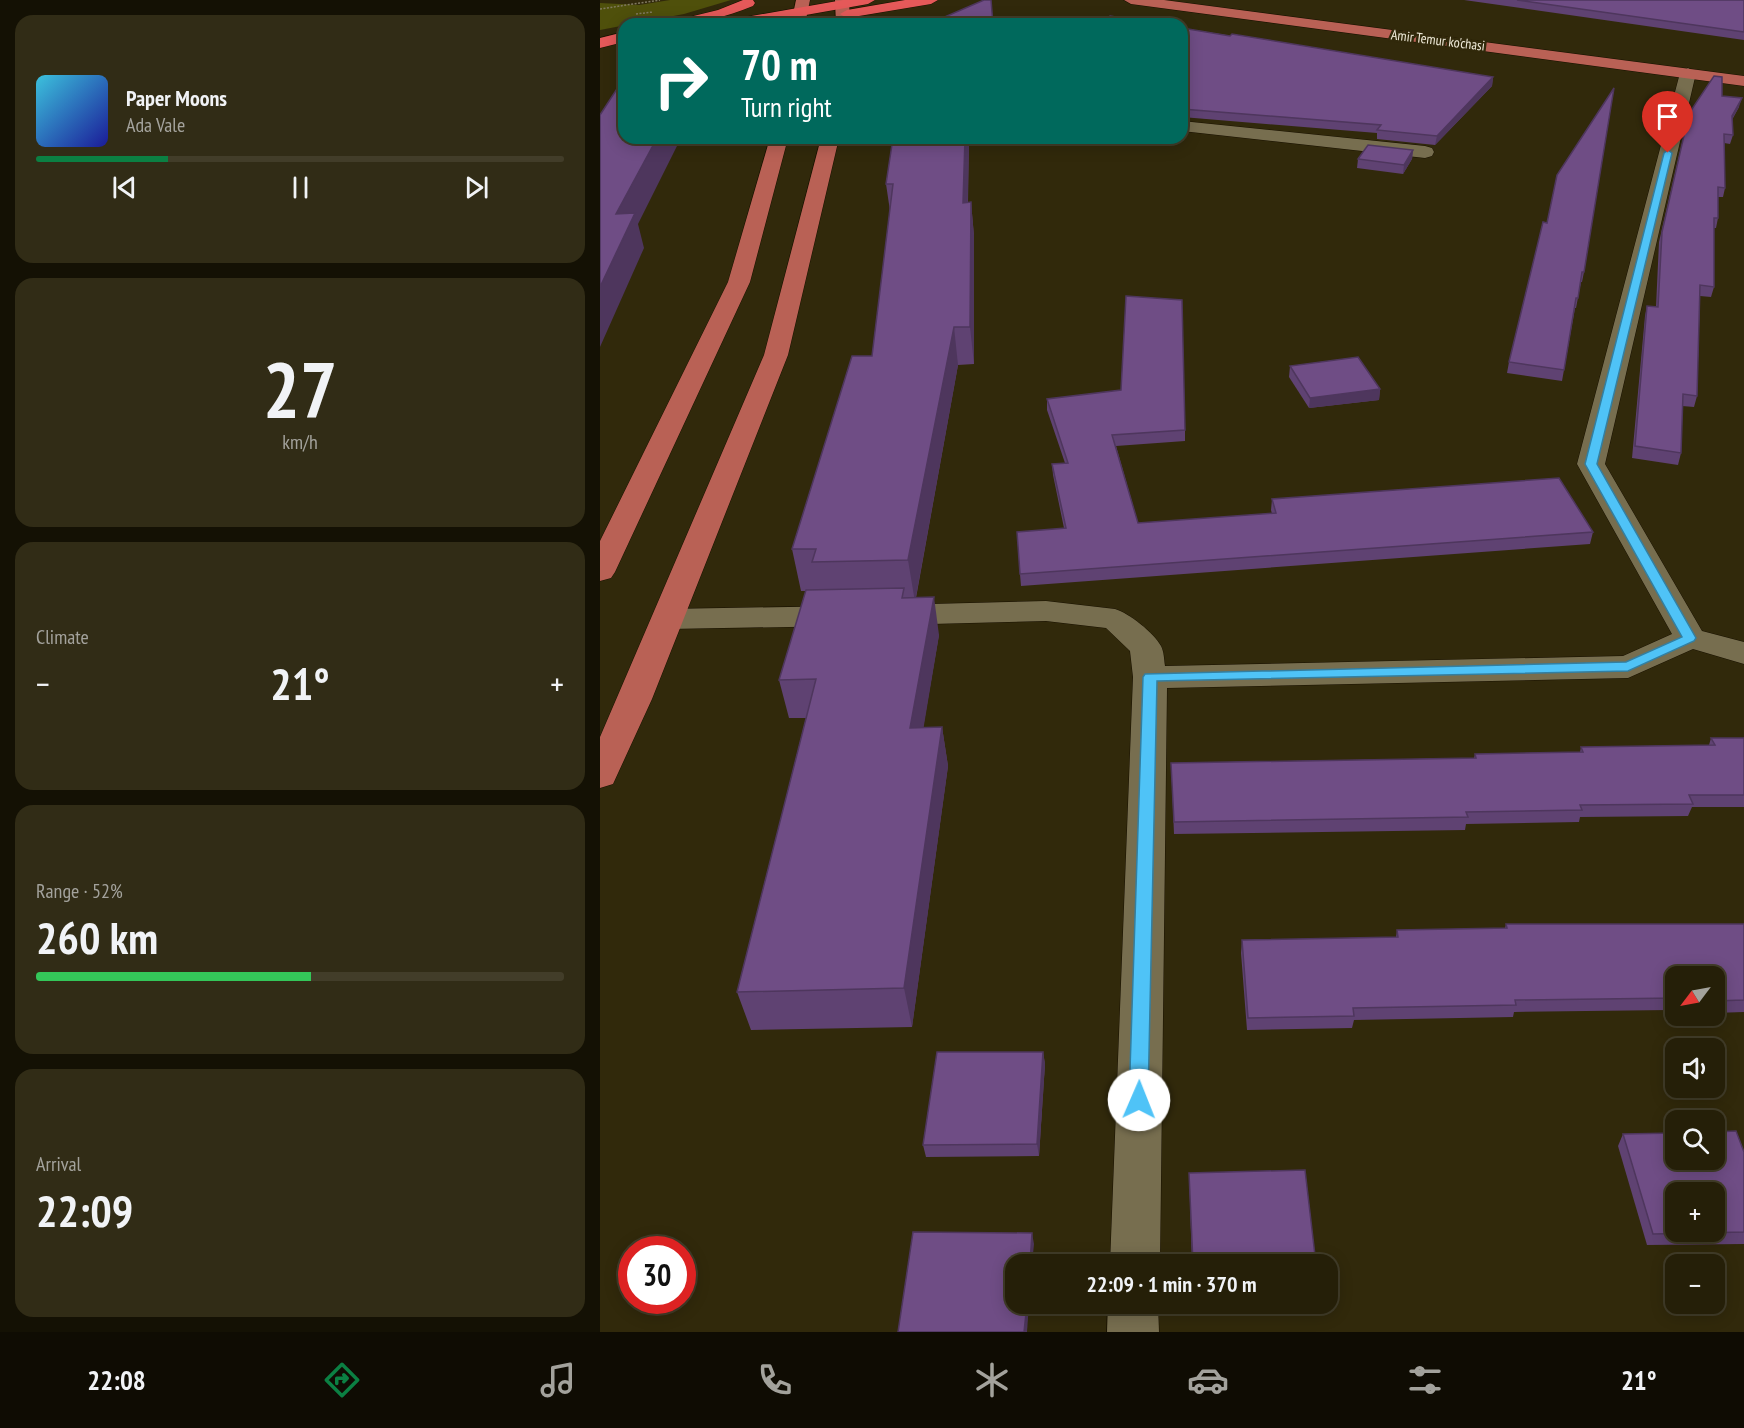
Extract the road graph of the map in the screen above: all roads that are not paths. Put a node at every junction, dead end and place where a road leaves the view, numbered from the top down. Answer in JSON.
{"nodes":[{"id":1,"x":755,"y":0,"type":"edge"},
{"id":2,"x":868,"y":0,"type":"edge"},
{"id":3,"x":930,"y":0,"type":"edge"},
{"id":4,"x":950,"y":0,"type":"edge"},
{"id":5,"x":1131,"y":0,"type":"edge"},
{"id":6,"x":1208,"y":0,"type":"edge"},
{"id":7,"x":843,"y":11,"type":"edge"},
{"id":8,"x":799,"y":17,"type":"edge"},
{"id":9,"x":703,"y":18,"type":"edge"},
{"id":10,"x":905,"y":18,"type":"edge"},
{"id":11,"x":618,"y":40,"type":"edge"},
{"id":12,"x":600,"y":44,"type":"edge"},
{"id":13,"x":618,"y":54,"type":"edge"},
{"id":14,"x":600,"y":56,"type":"edge"},
{"id":15,"x":1744,"y":67,"type":"edge"},
{"id":16,"x":1688,"y":73,"type":"junction"},
{"id":17,"x":1744,"y":81,"type":"edge"},
{"id":18,"x":1188,"y":127,"type":"edge"},
{"id":19,"x":777,"y":144,"type":"edge"},
{"id":20,"x":829,"y":144,"type":"edge"},
{"id":21,"x":1425,"y":152,"type":"dead end"},
{"id":22,"x":600,"y":572,"type":"edge"},
{"id":23,"x":668,"y":619,"type":"junction"},
{"id":24,"x":1690,"y":638,"type":"junction"},
{"id":25,"x":1744,"y":653,"type":"edge"},
{"id":26,"x":1150,"y":677,"type":"junction"},
{"id":27,"x":600,"y":775,"type":"edge"},
{"id":28,"x":1134,"y":1254,"type":"edge"},
{"id":29,"x":1134,"y":1314,"type":"edge"},
{"id":30,"x":1133,"y":1332,"type":"edge"}],
"edges":[{"from":1,"to":9,"type":"highway"},
{"from":2,"to":7,"type":"highway"},
{"from":3,"to":7,"type":"highway"},
{"from":4,"to":10,"type":"highway"},
{"from":5,"to":16,"type":"main road","name":"Amir Temur ko'chasi"},
{"from":6,"to":15,"type":"main road","name":"Amir Temur ko'chasi"},
{"from":7,"to":8,"type":"highway"},
{"from":11,"to":12,"type":"highway"},
{"from":13,"to":14,"type":"highway"},
{"from":16,"to":17,"type":"main road","name":"Amir Temur ko'chasi"},
{"from":16,"to":24,"type":"street"},
{"from":18,"to":21,"type":"street"},
{"from":19,"to":22,"type":"main road"},
{"from":20,"to":23,"type":"main road"},
{"from":23,"to":26,"type":"street"},
{"from":23,"to":27,"type":"main road"},
{"from":24,"to":25,"type":"street"},
{"from":24,"to":26,"type":"street"},
{"from":26,"to":28,"type":"street"},
{"from":29,"to":30,"type":"street"}]}
